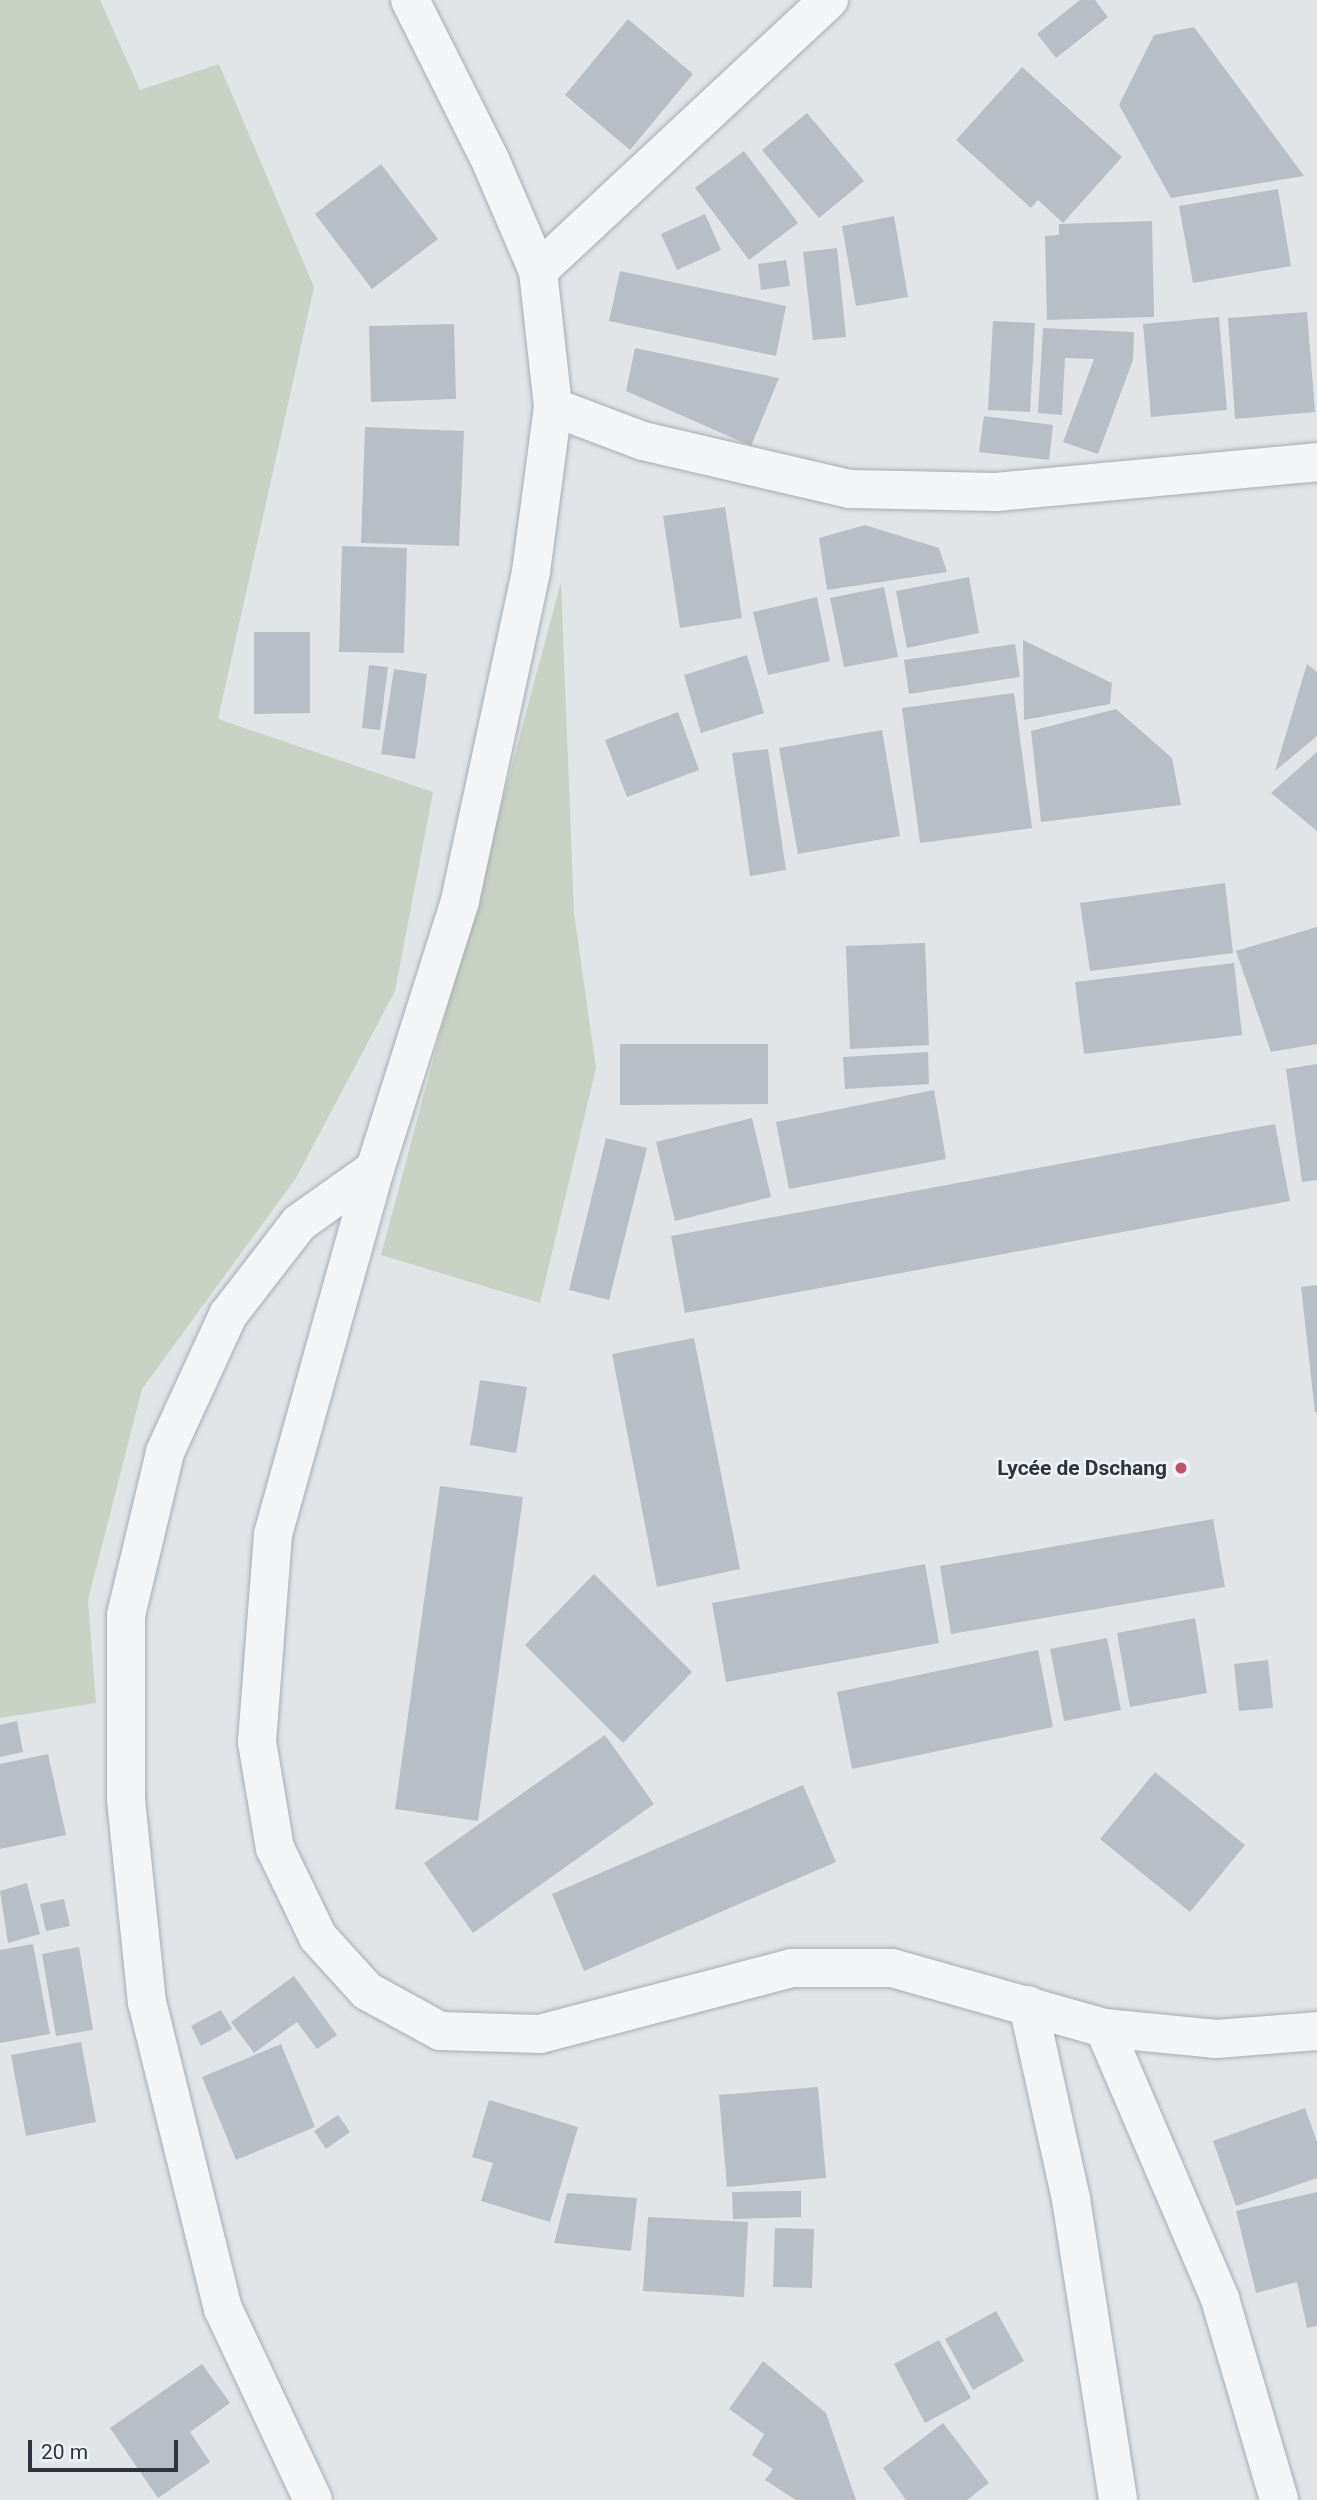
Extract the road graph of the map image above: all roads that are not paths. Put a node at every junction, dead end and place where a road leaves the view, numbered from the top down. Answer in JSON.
{"nodes":[{"id":1,"x":411,"y":0,"type":"edge"},
{"id":2,"x":829,"y":0,"type":"edge"},
{"id":3,"x":538,"y":271,"type":"junction"},
{"id":4,"x":553,"y":407,"type":"junction"},
{"id":5,"x":1317,"y":462,"type":"edge"},
{"id":6,"x":376,"y":1169,"type":"junction"},
{"id":7,"x":1028,"y":2005,"type":"junction"},
{"id":8,"x":1104,"y":2028,"type":"junction"},
{"id":9,"x":1317,"y":2031,"type":"edge"},
{"id":10,"x":313,"y":2500,"type":"edge"},
{"id":11,"x":1118,"y":2500,"type":"edge"},
{"id":12,"x":1279,"y":2500,"type":"edge"}],
"edges":[{"from":1,"to":3,"type":"street"},
{"from":2,"to":3,"type":"street"},
{"from":3,"to":4,"type":"street"},
{"from":4,"to":5,"type":"street"},
{"from":4,"to":6,"type":"street"},
{"from":6,"to":7,"type":"street"},
{"from":6,"to":10,"type":"street"},
{"from":7,"to":8,"type":"street"},
{"from":7,"to":11,"type":"street"},
{"from":8,"to":9,"type":"street"},
{"from":8,"to":12,"type":"street"}]}
